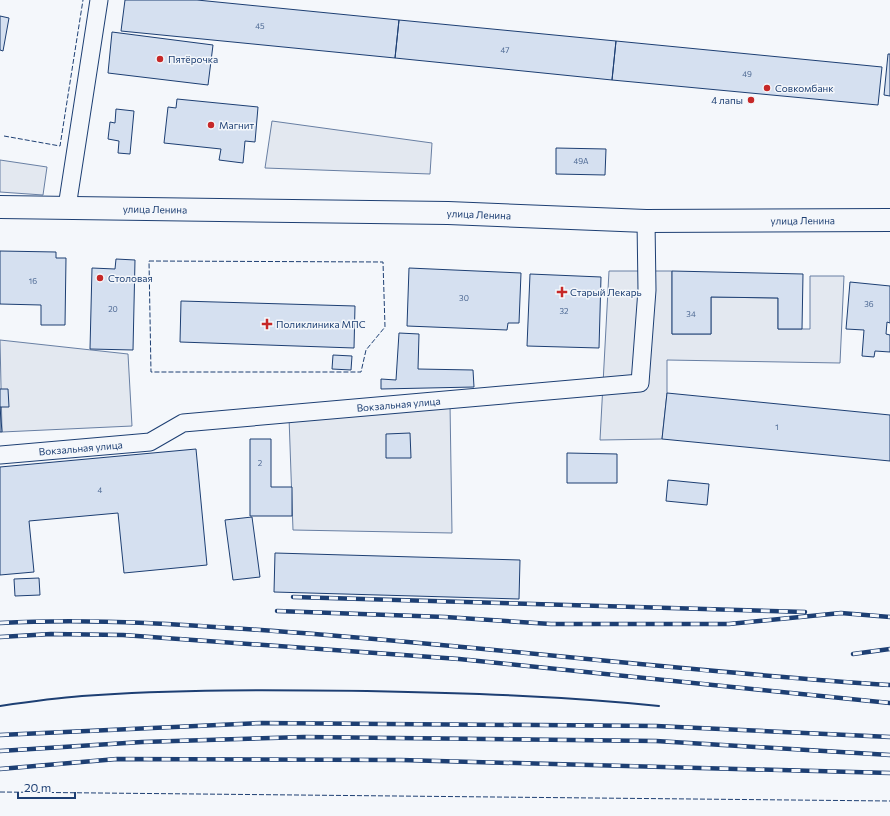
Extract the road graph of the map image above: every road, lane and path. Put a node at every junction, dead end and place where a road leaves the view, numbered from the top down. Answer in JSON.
{"nodes":[{"id":1,"x":99,"y":0,"type":"edge"},
{"id":2,"x":0,"y":207,"type":"edge"},
{"id":3,"x":67,"y":207,"type":"junction"},
{"id":4,"x":890,"y":220,"type":"edge"},
{"id":5,"x":646,"y":221,"type":"junction"},
{"id":6,"x":0,"y":455,"type":"edge"}],
"edges":[{"from":1,"to":3,"type":"street"},
{"from":2,"to":3,"type":"main road","name":"улица Ленина"},
{"from":3,"to":5,"type":"main road","name":"улица Ленина"},
{"from":4,"to":5,"type":"main road","name":"улица Ленина"},
{"from":5,"to":6,"type":"street","name":"Вокзальная улица"}]}
